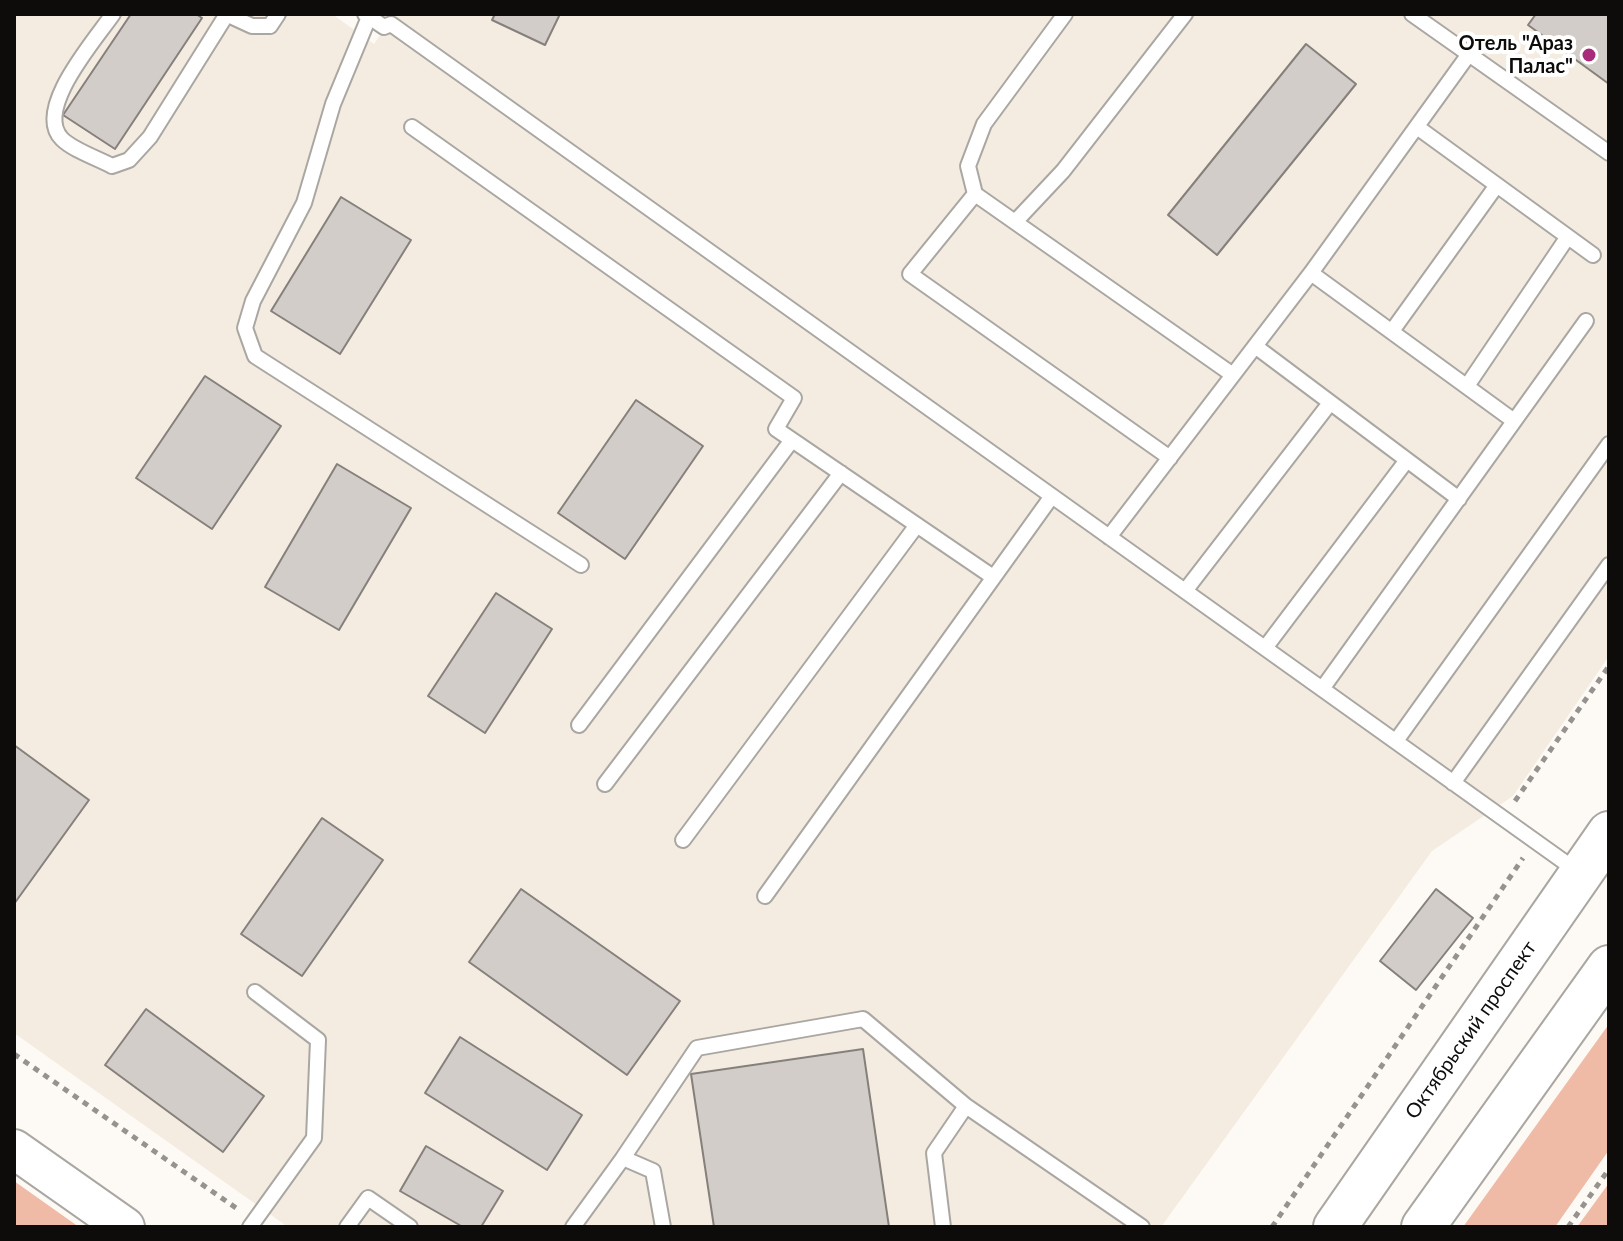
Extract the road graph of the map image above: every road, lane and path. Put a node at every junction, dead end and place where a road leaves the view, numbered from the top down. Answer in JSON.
{"nodes":[{"id":1,"x":113,"y":14,"type":"edge"},
{"id":2,"x":226,"y":14,"type":"edge"},
{"id":3,"x":278,"y":14,"type":"edge"},
{"id":4,"x":1065,"y":14,"type":"edge"},
{"id":5,"x":1185,"y":14,"type":"edge"},
{"id":6,"x":1412,"y":14,"type":"edge"},
{"id":7,"x":367,"y":15,"type":"edge"},
{"id":8,"x":1469,"y":54,"type":"junction"},
{"id":9,"x":412,"y":127,"type":"dead end"},
{"id":10,"x":1417,"y":127,"type":"junction"},
{"id":11,"x":1609,"y":153,"type":"edge"},
{"id":12,"x":1497,"y":185,"type":"junction"},
{"id":13,"x":975,"y":194,"type":"junction"},
{"id":14,"x":1015,"y":222,"type":"junction"},
{"id":15,"x":1567,"y":238,"type":"junction"},
{"id":16,"x":1593,"y":255,"type":"dead end"},
{"id":17,"x":1311,"y":273,"type":"junction"},
{"id":18,"x":1586,"y":321,"type":"dead end"},
{"id":19,"x":1392,"y":331,"type":"junction"},
{"id":20,"x":1255,"y":346,"type":"junction"},
{"id":21,"x":1233,"y":375,"type":"junction"},
{"id":22,"x":1467,"y":386,"type":"junction"},
{"id":23,"x":1330,"y":403,"type":"junction"},
{"id":24,"x":1514,"y":421,"type":"junction"},
{"id":25,"x":792,"y":440,"type":"junction"},
{"id":26,"x":1609,"y":444,"type":"edge"},
{"id":27,"x":1170,"y":458,"type":"junction"},
{"id":28,"x":1407,"y":460,"type":"junction"},
{"id":29,"x":841,"y":473,"type":"junction"},
{"id":30,"x":1052,"y":496,"type":"junction"},
{"id":31,"x":1459,"y":499,"type":"junction"},
{"id":32,"x":917,"y":525,"type":"junction"},
{"id":33,"x":1109,"y":537,"type":"junction"},
{"id":34,"x":581,"y":565,"type":"dead end"},
{"id":35,"x":1609,"y":565,"type":"edge"},
{"id":36,"x":993,"y":577,"type":"junction"},
{"id":37,"x":1185,"y":591,"type":"junction"},
{"id":38,"x":1265,"y":648,"type":"junction"},
{"id":39,"x":1609,"y":666,"type":"edge"},
{"id":40,"x":1322,"y":689,"type":"junction"},
{"id":41,"x":579,"y":725,"type":"dead end"},
{"id":42,"x":1396,"y":741,"type":"junction"},
{"id":43,"x":1453,"y":783,"type":"junction"},
{"id":44,"x":605,"y":784,"type":"dead end"},
{"id":45,"x":1503,"y":818,"type":"junction"},
{"id":46,"x":1609,"y":833,"type":"edge"},
{"id":47,"x":683,"y":840,"type":"dead end"},
{"id":48,"x":1535,"y":841,"type":"junction"},
{"id":49,"x":1580,"y":873,"type":"junction"},
{"id":50,"x":765,"y":896,"type":"dead end"},
{"id":51,"x":1609,"y":967,"type":"edge"},
{"id":52,"x":255,"y":992,"type":"dead end"},
{"id":53,"x":14,"y":1054,"type":"edge"},
{"id":54,"x":966,"y":1106,"type":"junction"},
{"id":55,"x":14,"y":1149,"type":"edge"},
{"id":56,"x":623,"y":1158,"type":"junction"},
{"id":57,"x":1609,"y":1169,"type":"edge"},
{"id":58,"x":253,"y":1224,"type":"edge"},
{"id":59,"x":125,"y":1227,"type":"edge"},
{"id":60,"x":347,"y":1227,"type":"edge"},
{"id":61,"x":410,"y":1227,"type":"edge"},
{"id":62,"x":573,"y":1227,"type":"edge"},
{"id":63,"x":663,"y":1227,"type":"edge"},
{"id":64,"x":943,"y":1227,"type":"edge"},
{"id":65,"x":1142,"y":1227,"type":"edge"},
{"id":66,"x":1272,"y":1227,"type":"edge"},
{"id":67,"x":1335,"y":1227,"type":"edge"},
{"id":68,"x":1423,"y":1227,"type":"edge"},
{"id":69,"x":1568,"y":1227,"type":"edge"}],
"edges":[{"from":1,"to":2,"type":"lane"},
{"from":2,"to":3,"type":"lane"},
{"from":4,"to":13,"type":"lane"},
{"from":5,"to":14,"type":"lane"},
{"from":6,"to":8,"type":"lane"},
{"from":7,"to":30,"type":"lane"},
{"from":7,"to":34,"type":"lane"},
{"from":8,"to":10,"type":"lane"},
{"from":8,"to":11,"type":"lane"},
{"from":9,"to":25,"type":"lane"},
{"from":10,"to":12,"type":"lane"},
{"from":10,"to":17,"type":"lane"},
{"from":12,"to":15,"type":"lane"},
{"from":12,"to":19,"type":"lane"},
{"from":13,"to":14,"type":"lane"},
{"from":13,"to":27,"type":"lane"},
{"from":14,"to":21,"type":"lane"},
{"from":15,"to":16,"type":"lane"},
{"from":15,"to":22,"type":"lane"},
{"from":17,"to":19,"type":"lane"},
{"from":17,"to":20,"type":"lane"},
{"from":18,"to":24,"type":"lane"},
{"from":19,"to":22,"type":"lane"},
{"from":20,"to":21,"type":"lane"},
{"from":20,"to":23,"type":"lane"},
{"from":21,"to":27,"type":"lane"},
{"from":22,"to":24,"type":"lane"},
{"from":23,"to":28,"type":"lane"},
{"from":23,"to":37,"type":"lane"},
{"from":24,"to":31,"type":"lane"},
{"from":25,"to":29,"type":"lane"},
{"from":25,"to":41,"type":"lane"},
{"from":26,"to":42,"type":"lane"},
{"from":27,"to":33,"type":"lane"},
{"from":28,"to":31,"type":"lane"},
{"from":28,"to":38,"type":"lane"},
{"from":29,"to":32,"type":"lane"},
{"from":29,"to":44,"type":"lane"},
{"from":30,"to":33,"type":"lane"},
{"from":30,"to":36,"type":"lane"},
{"from":31,"to":40,"type":"lane"},
{"from":32,"to":36,"type":"lane"},
{"from":32,"to":47,"type":"lane"},
{"from":33,"to":37,"type":"lane"},
{"from":35,"to":43,"type":"lane"},
{"from":36,"to":50,"type":"lane"},
{"from":37,"to":38,"type":"lane"},
{"from":38,"to":40,"type":"lane"},
{"from":39,"to":45,"type":"path"},
{"from":40,"to":42,"type":"lane"},
{"from":42,"to":43,"type":"lane"},
{"from":43,"to":45,"type":"lane"},
{"from":45,"to":48,"type":"lane"},
{"from":46,"to":49,"type":"main road","name":"Октябрьский проспект"},
{"from":48,"to":49,"type":"lane"},
{"from":48,"to":66,"type":"path"},
{"from":49,"to":67,"type":"main road","name":"Октябрьский проспект"},
{"from":51,"to":68,"type":"main road"},
{"from":52,"to":58,"type":"lane"},
{"from":53,"to":58,"type":"path"},
{"from":54,"to":56,"type":"lane"},
{"from":54,"to":64,"type":"lane"},
{"from":54,"to":65,"type":"lane"},
{"from":55,"to":59,"type":"main road"},
{"from":56,"to":62,"type":"lane"},
{"from":56,"to":63,"type":"lane"},
{"from":57,"to":69,"type":"path"},
{"from":60,"to":61,"type":"lane"}]}
